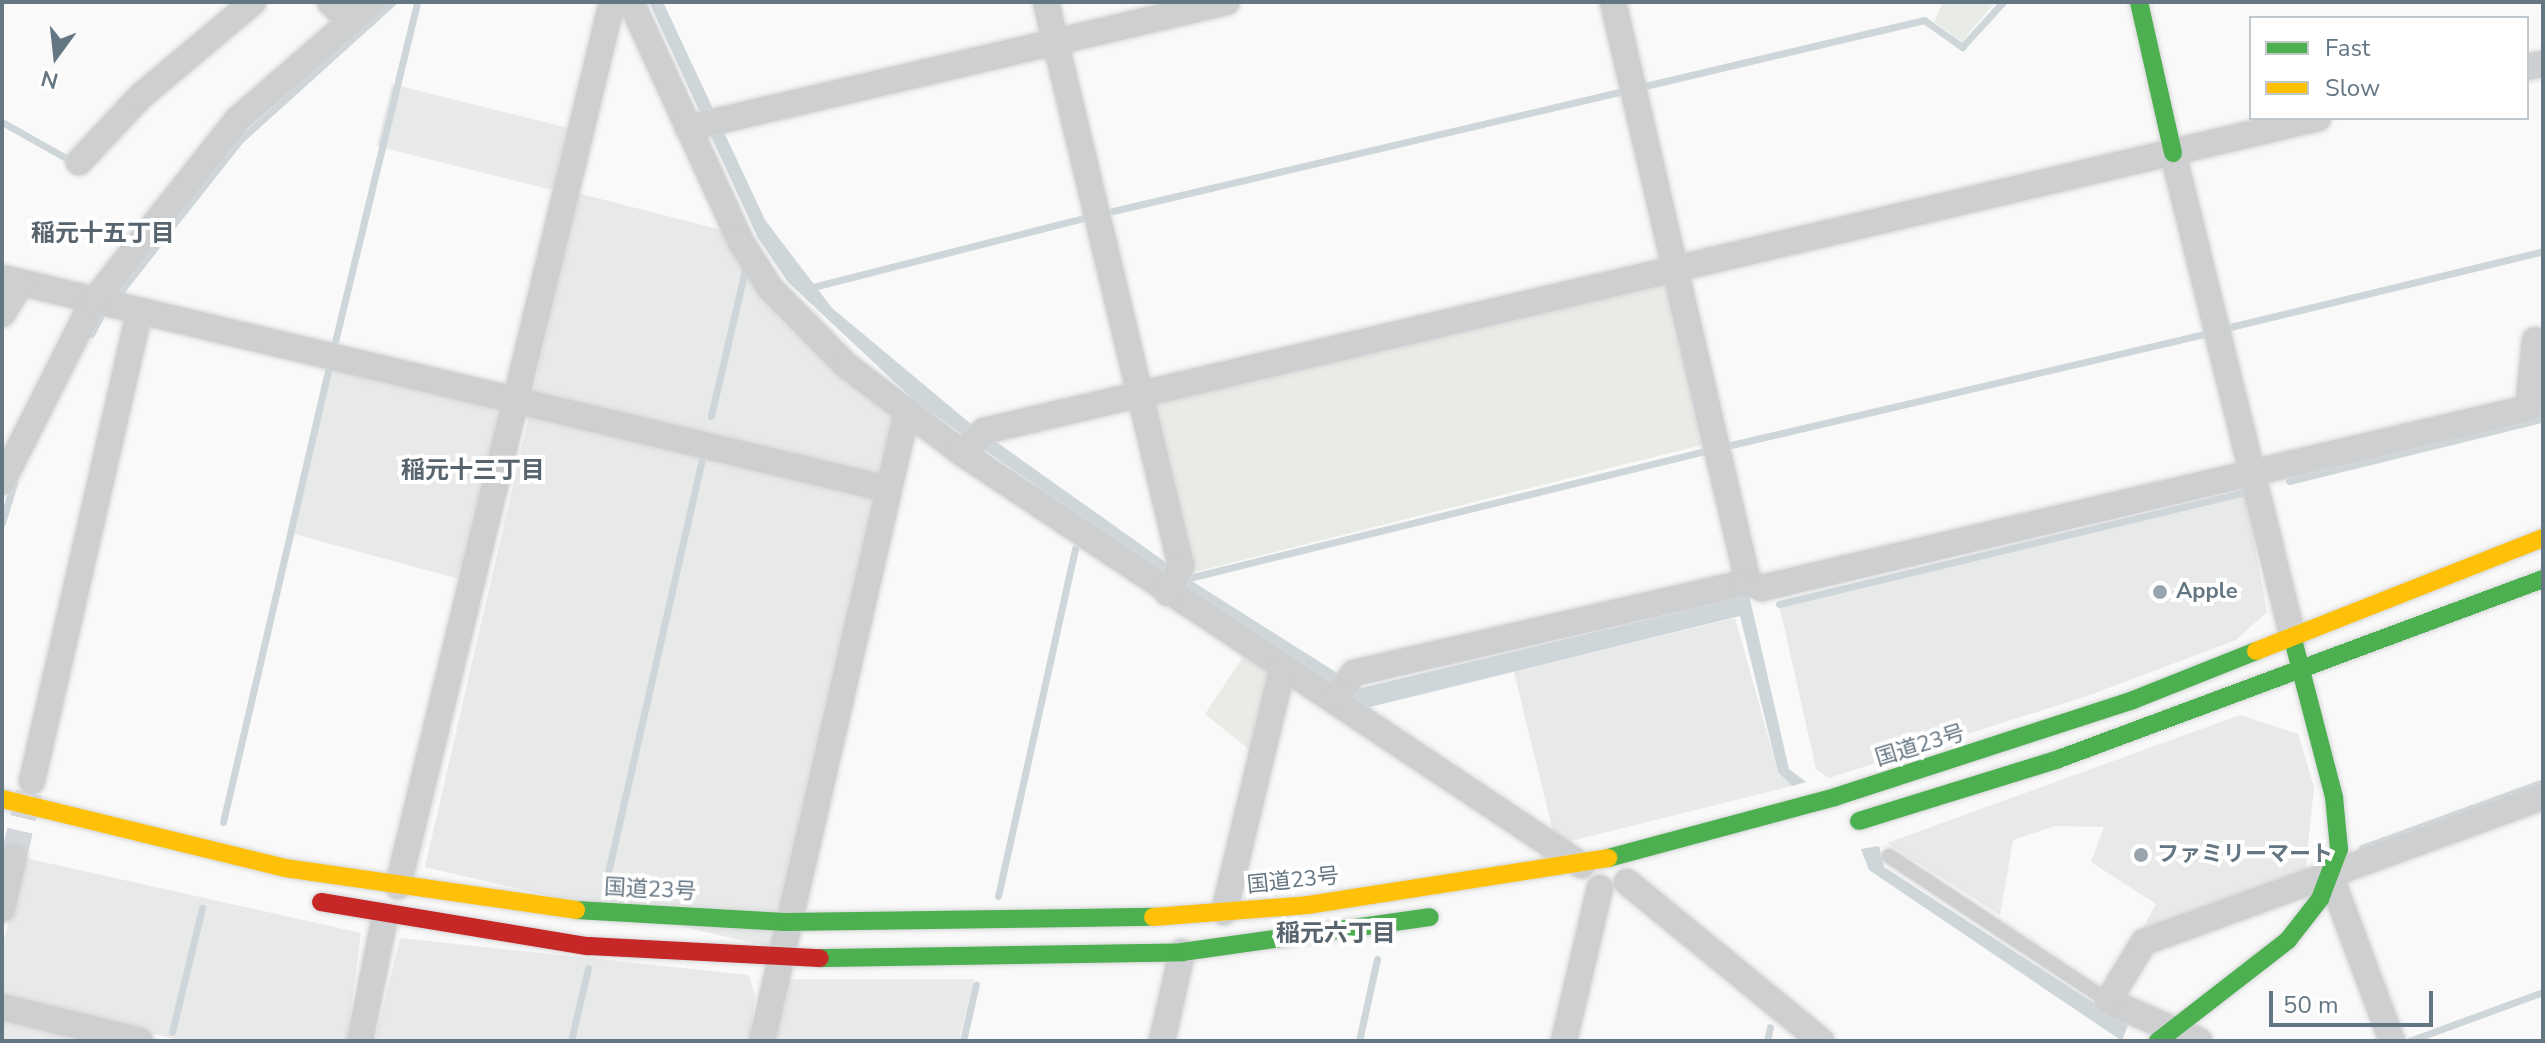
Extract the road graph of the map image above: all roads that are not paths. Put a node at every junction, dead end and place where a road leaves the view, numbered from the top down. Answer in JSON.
{"nodes":[{"id":1,"x":253,"y":2,"type":"edge"},
{"id":2,"x":330,"y":2,"type":"edge"},
{"id":3,"x":373,"y":2,"type":"edge"},
{"id":4,"x":612,"y":2,"type":"edge"},
{"id":5,"x":631,"y":2,"type":"edge"},
{"id":6,"x":1046,"y":2,"type":"edge"},
{"id":7,"x":1226,"y":2,"type":"edge"},
{"id":8,"x":1613,"y":2,"type":"edge"},
{"id":9,"x":2139,"y":2,"type":"edge"},
{"id":10,"x":350,"y":21,"type":"junction"},
{"id":11,"x":1056,"y":42,"type":"junction"},
{"id":12,"x":2310,"y":120,"type":"edge"},
{"id":13,"x":688,"y":128,"type":"junction"},
{"id":14,"x":2173,"y":153,"type":"junction"},
{"id":15,"x":79,"y":162,"type":"dead end"},
{"id":16,"x":1676,"y":267,"type":"junction"},
{"id":17,"x":12,"y":281,"type":"edge"},
{"id":18,"x":93,"y":302,"type":"junction"},
{"id":19,"x":2,"y":314,"type":"edge"},
{"id":20,"x":139,"y":315,"type":"junction"},
{"id":21,"x":2535,"y":340,"type":"dead end"},
{"id":22,"x":1144,"y":397,"type":"junction"},
{"id":23,"x":519,"y":403,"type":"junction"},
{"id":24,"x":907,"y":411,"type":"junction"},
{"id":25,"x":962,"y":453,"type":"junction"},
{"id":26,"x":2251,"y":469,"type":"junction"},
{"id":27,"x":2,"y":482,"type":"edge"},
{"id":28,"x":888,"y":489,"type":"junction"},
{"id":29,"x":2543,"y":538,"type":"edge"},
{"id":30,"x":2543,"y":579,"type":"edge"},
{"id":31,"x":1748,"y":582,"type":"junction"},
{"id":32,"x":1168,"y":593,"type":"junction"},
{"id":33,"x":2293,"y":638,"type":"junction"},
{"id":34,"x":1283,"y":666,"type":"junction"},
{"id":35,"x":2300,"y":669,"type":"junction"},
{"id":36,"x":1335,"y":699,"type":"junction"},
{"id":37,"x":32,"y":781,"type":"tunnel mouth"},
{"id":38,"x":2543,"y":797,"type":"edge"},
{"id":39,"x":2,"y":799,"type":"edge"},
{"id":40,"x":1844,"y":826,"type":"dead end"},
{"id":41,"x":14,"y":856,"type":"tunnel mouth"},
{"id":42,"x":1889,"y":856,"type":"dead end"},
{"id":43,"x":1657,"y":874,"type":"dead end"},
{"id":44,"x":2330,"y":875,"type":"junction"},
{"id":45,"x":1588,"y":881,"type":"junction"},
{"id":46,"x":1627,"y":882,"type":"junction"},
{"id":47,"x":398,"y":886,"type":"junction"},
{"id":48,"x":292,"y":896,"type":"dead end"},
{"id":49,"x":2,"y":909,"type":"edge"},
{"id":50,"x":1224,"y":912,"type":"junction"},
{"id":51,"x":1444,"y":915,"type":"dead end"},
{"id":52,"x":385,"y":916,"type":"junction"},
{"id":53,"x":785,"y":922,"type":"junction"},
{"id":54,"x":1182,"y":952,"type":"junction"},
{"id":55,"x":779,"y":959,"type":"junction"},
{"id":56,"x":2108,"y":1001,"type":"junction"},
{"id":57,"x":2,"y":1007,"type":"edge"},
{"id":58,"x":2164,"y":1035,"type":"edge"},
{"id":59,"x":140,"y":1041,"type":"edge"},
{"id":60,"x":360,"y":1041,"type":"edge"},
{"id":61,"x":762,"y":1041,"type":"edge"},
{"id":62,"x":1162,"y":1041,"type":"edge"},
{"id":63,"x":1564,"y":1041,"type":"edge"},
{"id":64,"x":1821,"y":1041,"type":"edge"},
{"id":65,"x":2199,"y":1041,"type":"edge"},
{"id":66,"x":2392,"y":1041,"type":"edge"}],
"edges":[{"from":1,"to":15,"type":"street"},
{"from":2,"to":10,"type":"street"},
{"from":3,"to":10,"type":"street"},
{"from":4,"to":23,"type":"street"},
{"from":5,"to":13,"type":"street"},
{"from":6,"to":11,"type":"street"},
{"from":7,"to":11,"type":"street"},
{"from":8,"to":16,"type":"street"},
{"from":9,"to":14,"type":"main road"},
{"from":10,"to":18,"type":"street"},
{"from":11,"to":13,"type":"street"},
{"from":11,"to":22,"type":"street"},
{"from":12,"to":14,"type":"street"},
{"from":13,"to":24,"type":"street"},
{"from":14,"to":16,"type":"street"},
{"from":14,"to":26,"type":"street"},
{"from":16,"to":22,"type":"street"},
{"from":16,"to":31,"type":"street"},
{"from":17,"to":18,"type":"street"},
{"from":17,"to":19,"type":"street"},
{"from":18,"to":20,"type":"street"},
{"from":18,"to":27,"type":"street"},
{"from":20,"to":23,"type":"street"},
{"from":20,"to":37,"type":"street"},
{"from":21,"to":26,"type":"street"},
{"from":22,"to":25,"type":"street"},
{"from":22,"to":32,"type":"street"},
{"from":23,"to":28,"type":"street"},
{"from":23,"to":47,"type":"street"},
{"from":24,"to":25,"type":"street"},
{"from":24,"to":28,"type":"street"},
{"from":25,"to":32,"type":"street"},
{"from":26,"to":31,"type":"street"},
{"from":26,"to":33,"type":"street"},
{"from":28,"to":53,"type":"street"},
{"from":29,"to":33,"type":"main road","name":"国道23号"},
{"from":30,"to":35,"type":"main road"},
{"from":31,"to":36,"type":"street"},
{"from":32,"to":34,"type":"street"},
{"from":33,"to":35,"type":"main road"},
{"from":33,"to":45,"type":"main road","name":"国道23号"},
{"from":34,"to":36,"type":"street"},
{"from":34,"to":50,"type":"street"},
{"from":35,"to":40,"type":"main road"},
{"from":35,"to":44,"type":"main road"},
{"from":36,"to":45,"type":"street"},
{"from":38,"to":44,"type":"street"},
{"from":39,"to":47,"type":"main road","name":"国道23号"},
{"from":41,"to":49,"type":"street"},
{"from":42,"to":56,"type":"lane"},
{"from":43,"to":46,"type":"main road","name":"国道23号"},
{"from":44,"to":56,"type":"street"},
{"from":44,"to":58,"type":"main road"},
{"from":44,"to":66,"type":"street"},
{"from":45,"to":46,"type":"main road","name":"国道23号"},
{"from":45,"to":50,"type":"main road","name":"国道23号"},
{"from":45,"to":63,"type":"street"},
{"from":46,"to":64,"type":"street"},
{"from":47,"to":53,"type":"main road","name":"国道23号"},
{"from":48,"to":52,"type":"main road"},
{"from":50,"to":53,"type":"main road","name":"国道23号"},
{"from":51,"to":54,"type":"main road"},
{"from":52,"to":55,"type":"main road"},
{"from":52,"to":60,"type":"street"},
{"from":53,"to":55,"type":"street"},
{"from":54,"to":55,"type":"main road"},
{"from":54,"to":62,"type":"street"},
{"from":55,"to":61,"type":"street"},
{"from":56,"to":58,"type":"street"},
{"from":57,"to":59,"type":"street"},
{"from":58,"to":65,"type":"street"}]}
